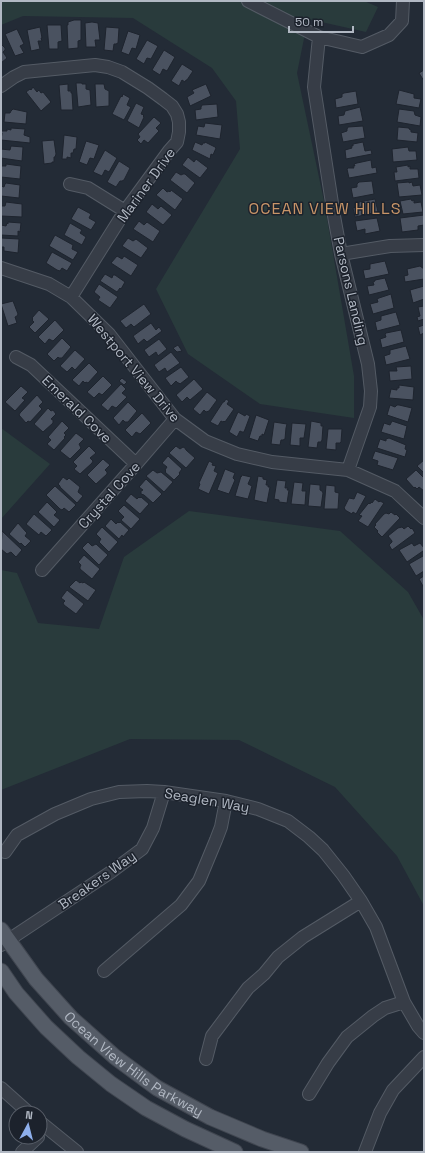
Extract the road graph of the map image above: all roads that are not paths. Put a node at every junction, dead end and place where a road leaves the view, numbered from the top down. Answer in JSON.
{"nodes":[{"id":1,"x":248,"y":1,"type":"edge"},
{"id":2,"x":403,"y":1,"type":"edge"},
{"id":3,"x":319,"y":37,"type":"junction"},
{"id":4,"x":1,"y":86,"type":"edge"},
{"id":5,"x":70,"y":184,"type":"dead end"},
{"id":6,"x":125,"y":211,"type":"junction"},
{"id":7,"x":424,"y":245,"type":"edge"},
{"id":8,"x":341,"y":254,"type":"junction"},
{"id":9,"x":1,"y":268,"type":"edge"},
{"id":10,"x":71,"y":297,"type":"junction"},
{"id":11,"x":16,"y":357,"type":"dead end"},
{"id":12,"x":175,"y":419,"type":"junction"},
{"id":13,"x":136,"y":464,"type":"junction"},
{"id":14,"x":348,"y":470,"type":"junction"},
{"id":15,"x":424,"y":518,"type":"edge"},
{"id":16,"x":42,"y":570,"type":"dead end"},
{"id":17,"x":164,"y":792,"type":"junction"},
{"id":18,"x":226,"y":801,"type":"junction"},
{"id":19,"x":5,"y":852,"type":"dead end"},
{"id":20,"x":361,"y":900,"type":"junction"},
{"id":21,"x":3,"y":939,"type":"edge"},
{"id":22,"x":1,"y":971,"type":"edge"},
{"id":23,"x":104,"y":971,"type":"dead end"},
{"id":24,"x":404,"y":1002,"type":"junction"},
{"id":25,"x":424,"y":1033,"type":"edge"},
{"id":26,"x":424,"y":1057,"type":"edge"},
{"id":27,"x":206,"y":1059,"type":"dead end"},
{"id":28,"x":1,"y":1088,"type":"edge"},
{"id":29,"x":309,"y":1094,"type":"dead end"},
{"id":30,"x":20,"y":1105,"type":"edge"},
{"id":31,"x":48,"y":1135,"type":"edge"},
{"id":32,"x":77,"y":1152,"type":"edge"},
{"id":33,"x":235,"y":1152,"type":"edge"},
{"id":34,"x":301,"y":1152,"type":"edge"},
{"id":35,"x":365,"y":1152,"type":"edge"}],
"edges":[{"from":1,"to":3,"type":"street"},
{"from":2,"to":3,"type":"street"},
{"from":3,"to":8,"type":"street","name":"Parsons Landing"},
{"from":4,"to":6,"type":"street","name":"Mariner Drive"},
{"from":5,"to":6,"type":"street"},
{"from":6,"to":10,"type":"street","name":"Mariner Drive"},
{"from":7,"to":8,"type":"street"},
{"from":8,"to":14,"type":"street","name":"Parsons Landing"},
{"from":9,"to":10,"type":"street","name":"Westport View Drive"},
{"from":10,"to":12,"type":"street","name":"Westport View Drive"},
{"from":11,"to":13,"type":"street","name":"Emerald Cove"},
{"from":12,"to":13,"type":"street","name":"Crystal Cove"},
{"from":12,"to":14,"type":"street","name":"Westport View Drive"},
{"from":13,"to":16,"type":"street","name":"Crystal Cove"},
{"from":14,"to":15,"type":"street","name":"Westport View Drive"},
{"from":17,"to":18,"type":"street","name":"Seaglen Way"},
{"from":17,"to":19,"type":"street","name":"Seaglen Way"},
{"from":17,"to":21,"type":"street","name":"Breakers Way"},
{"from":18,"to":20,"type":"street","name":"Seaglen Way"},
{"from":18,"to":23,"type":"street"},
{"from":20,"to":24,"type":"street","name":"Seaglen Way"},
{"from":20,"to":27,"type":"street"},
{"from":21,"to":34,"type":"main road","name":"Ocean View Hills Parkway"},
{"from":22,"to":33,"type":"main road","name":"Ocean View Hills Parkway"},
{"from":24,"to":25,"type":"street","name":"Seaglen Way"},
{"from":24,"to":29,"type":"street"},
{"from":26,"to":35,"type":"street"},
{"from":28,"to":30,"type":"street"},
{"from":31,"to":32,"type":"street"}]}
